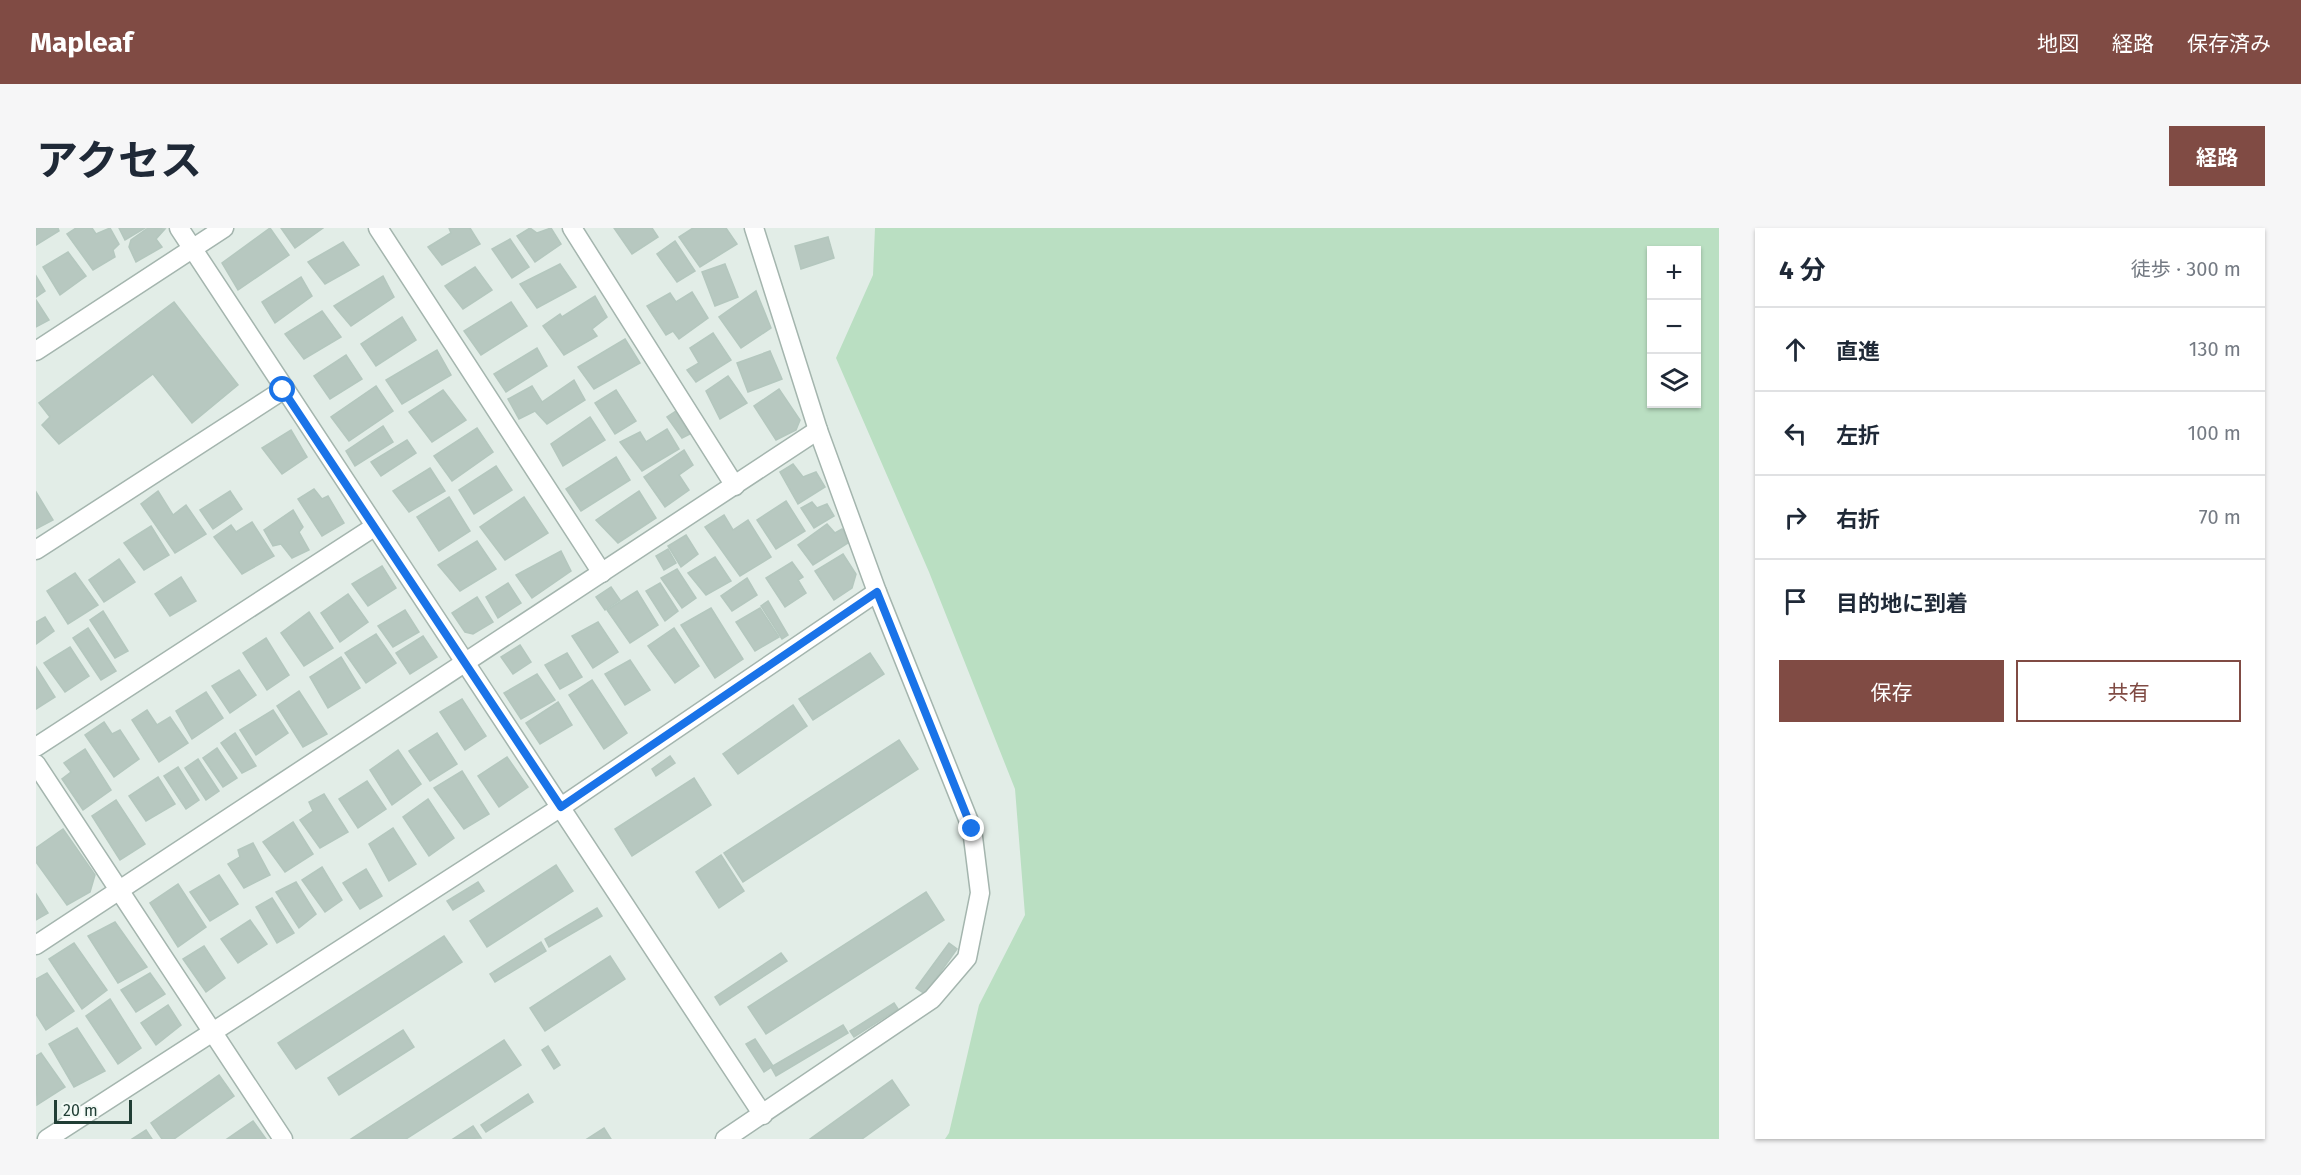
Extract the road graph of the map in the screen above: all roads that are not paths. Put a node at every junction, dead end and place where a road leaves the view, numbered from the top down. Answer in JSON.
{"nodes":[{"id":1,"x":178,"y":228,"type":"edge"},
{"id":2,"x":224,"y":228,"type":"edge"},
{"id":3,"x":378,"y":228,"type":"edge"},
{"id":4,"x":572,"y":228,"type":"edge"},
{"id":5,"x":754,"y":228,"type":"edge"},
{"id":6,"x":192,"y":248,"type":"junction"},
{"id":7,"x":36,"y":351,"type":"edge"},
{"id":8,"x":283,"y":390,"type":"junction"},
{"id":9,"x":818,"y":430,"type":"junction"},
{"id":10,"x":735,"y":486,"type":"junction"},
{"id":11,"x":374,"y":527,"type":"junction"},
{"id":12,"x":36,"y":550,"type":"edge"},
{"id":13,"x":602,"y":573,"type":"junction"},
{"id":14,"x":877,"y":592,"type":"junction"},
{"id":15,"x":467,"y":664,"type":"junction"},
{"id":16,"x":36,"y":747,"type":"edge"},
{"id":17,"x":36,"y":764,"type":"edge"},
{"id":18,"x":561,"y":807,"type":"junction"},
{"id":19,"x":121,"y":890,"type":"junction"},
{"id":20,"x":36,"y":945,"type":"edge"},
{"id":21,"x":213,"y":1032,"type":"junction"},
{"id":22,"x":763,"y":1115,"type":"junction"},
{"id":23,"x":47,"y":1139,"type":"edge"},
{"id":24,"x":283,"y":1139,"type":"edge"},
{"id":25,"x":726,"y":1139,"type":"edge"}],
"edges":[{"from":1,"to":6,"type":"street"},
{"from":2,"to":6,"type":"street"},
{"from":3,"to":13,"type":"street"},
{"from":4,"to":10,"type":"street"},
{"from":5,"to":9,"type":"street"},
{"from":6,"to":7,"type":"street"},
{"from":6,"to":8,"type":"street"},
{"from":8,"to":11,"type":"street"},
{"from":8,"to":12,"type":"street"},
{"from":9,"to":10,"type":"street"},
{"from":9,"to":14,"type":"street"},
{"from":10,"to":13,"type":"street"},
{"from":11,"to":15,"type":"street"},
{"from":11,"to":16,"type":"street"},
{"from":13,"to":15,"type":"street"},
{"from":14,"to":18,"type":"street"},
{"from":14,"to":22,"type":"street"},
{"from":15,"to":18,"type":"street"},
{"from":15,"to":19,"type":"street"},
{"from":17,"to":19,"type":"street"},
{"from":18,"to":21,"type":"street"},
{"from":18,"to":22,"type":"street"},
{"from":19,"to":20,"type":"street"},
{"from":19,"to":21,"type":"street"},
{"from":21,"to":23,"type":"street"},
{"from":21,"to":24,"type":"street"},
{"from":22,"to":25,"type":"street"}]}
